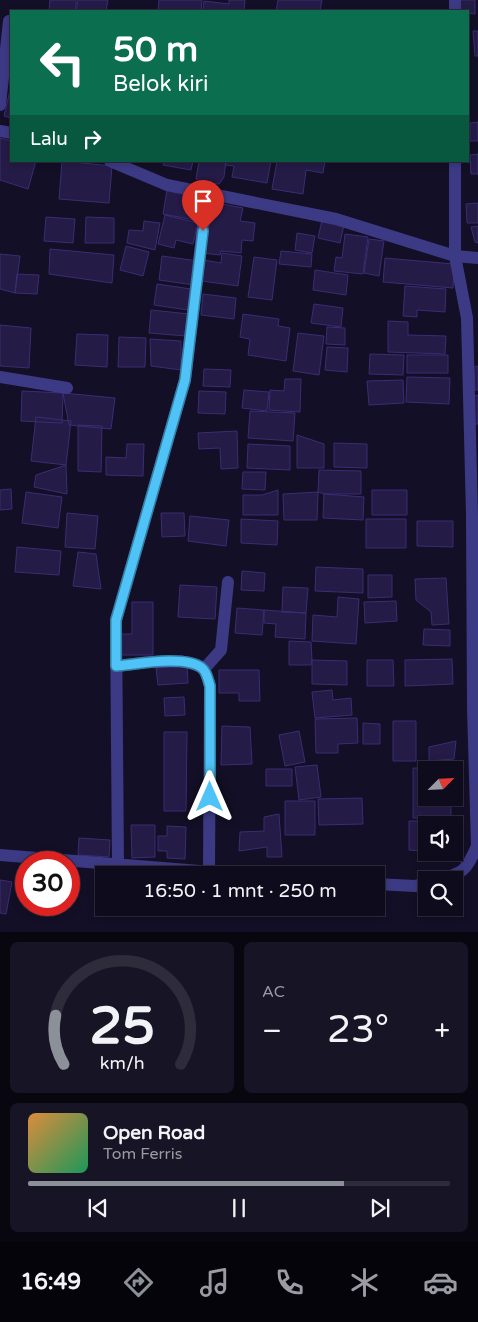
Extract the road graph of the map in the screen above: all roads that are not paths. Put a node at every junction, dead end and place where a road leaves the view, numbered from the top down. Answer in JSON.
{"nodes":[{"id":1,"x":9,"y":21,"type":"dead end"},
{"id":2,"x":0,"y":105,"type":"edge"},
{"id":3,"x":112,"y":162,"type":"edge"},
{"id":4,"x":455,"y":162,"type":"edge"},
{"id":5,"x":207,"y":193,"type":"junction"},
{"id":6,"x":455,"y":256,"type":"junction"},
{"id":7,"x":478,"y":258,"type":"edge"},
{"id":8,"x":0,"y":377,"type":"edge"},
{"id":9,"x":67,"y":388,"type":"dead end"},
{"id":10,"x":228,"y":582,"type":"dead end"},
{"id":11,"x":116,"y":666,"type":"junction"},
{"id":12,"x":204,"y":669,"type":"junction"},
{"id":13,"x":0,"y":855,"type":"edge"},
{"id":14,"x":118,"y":864,"type":"junction"},
{"id":15,"x":141,"y":866,"type":"edge"},
{"id":16,"x":209,"y":866,"type":"edge"},
{"id":17,"x":461,"y":871,"type":"edge"},
{"id":18,"x":385,"y":884,"type":"edge"},
{"id":19,"x":418,"y":885,"type":"edge"}],
"edges":[{"from":1,"to":2,"type":"street"},
{"from":3,"to":5,"type":"street"},
{"from":4,"to":6,"type":"street"},
{"from":5,"to":6,"type":"street"},
{"from":5,"to":11,"type":"street"},
{"from":6,"to":7,"type":"street"},
{"from":6,"to":17,"type":"street"},
{"from":8,"to":9,"type":"street"},
{"from":10,"to":12,"type":"street"},
{"from":11,"to":12,"type":"street"},
{"from":11,"to":14,"type":"street"},
{"from":12,"to":16,"type":"street"},
{"from":13,"to":14,"type":"street"},
{"from":14,"to":15,"type":"street"},
{"from":18,"to":19,"type":"street"}]}
